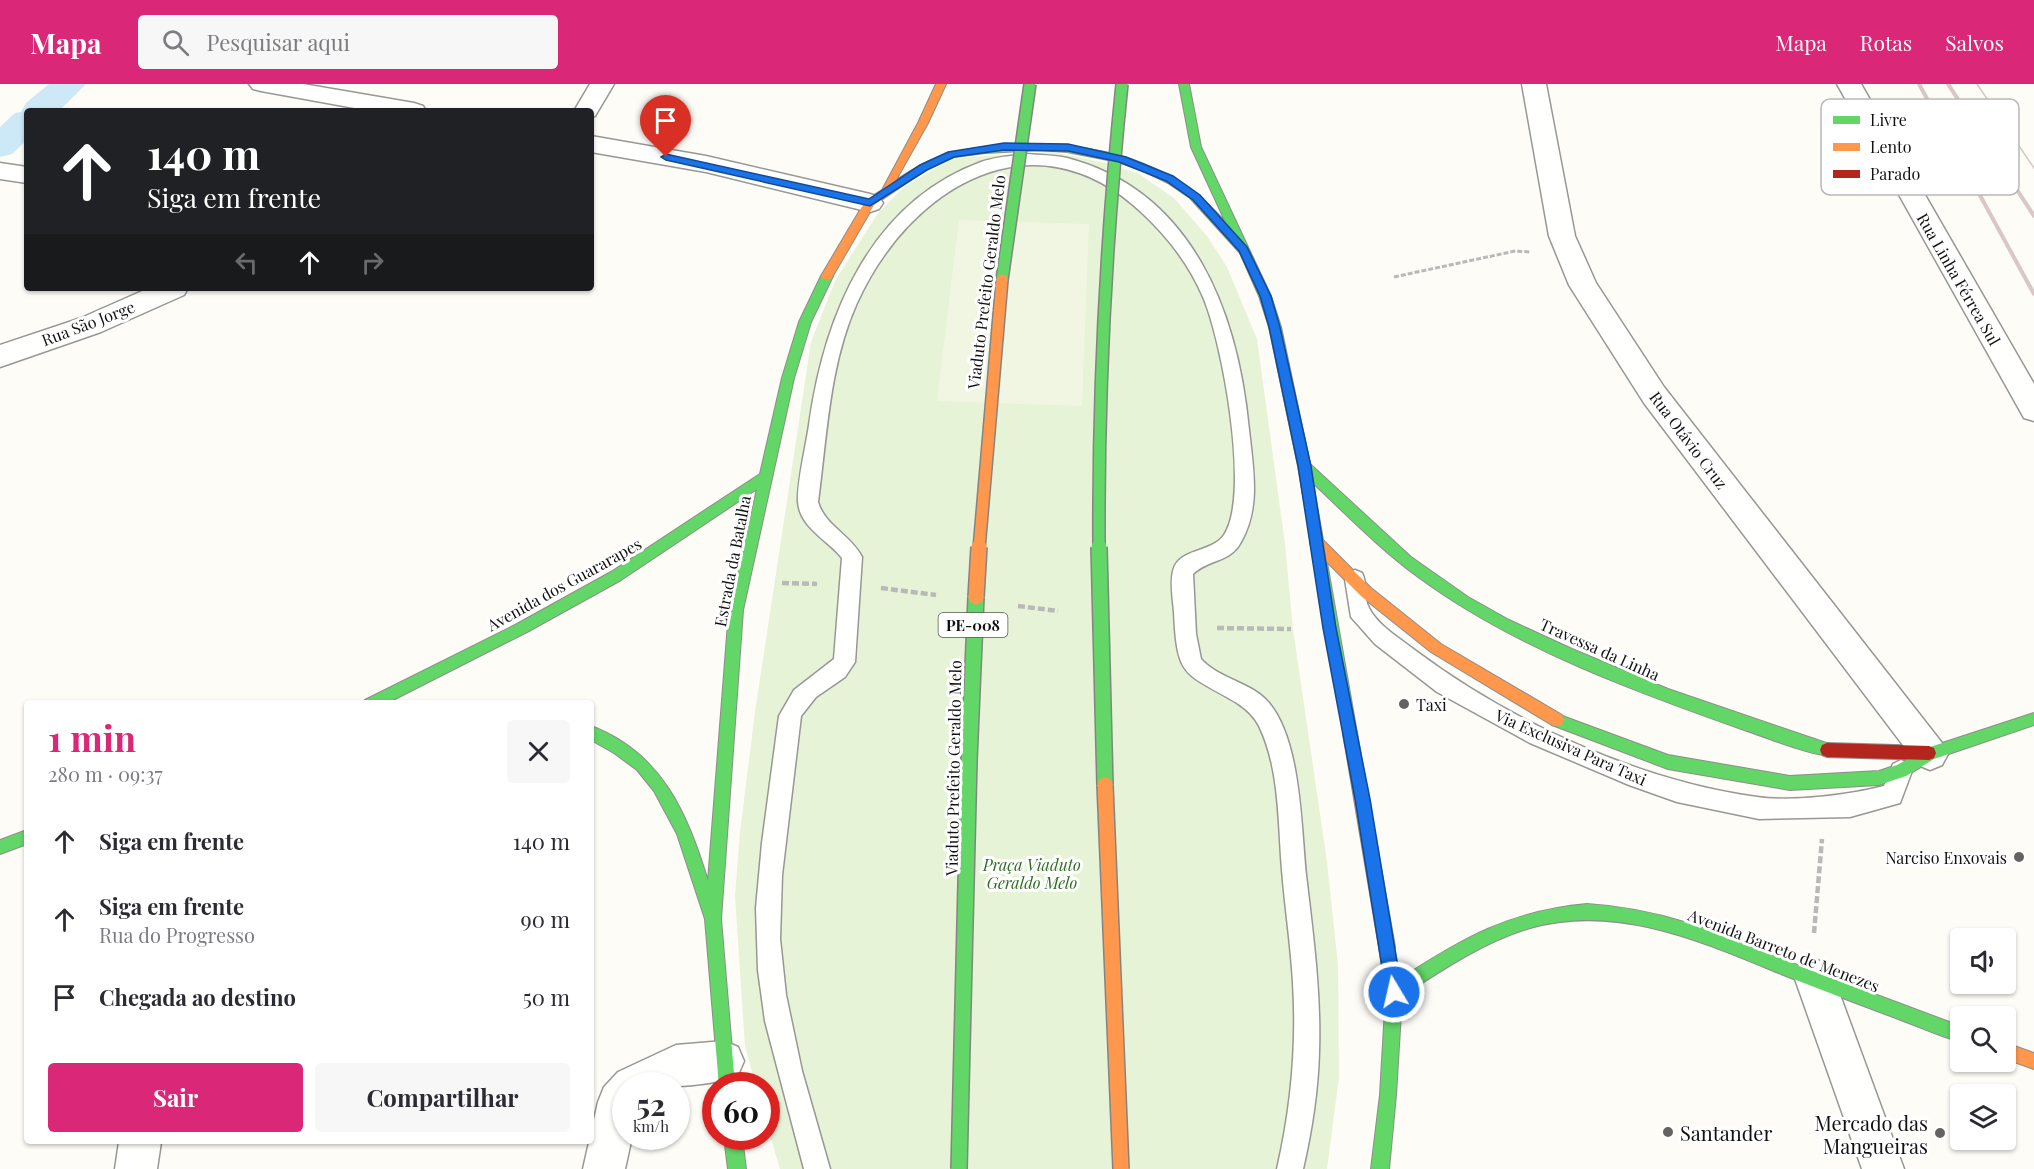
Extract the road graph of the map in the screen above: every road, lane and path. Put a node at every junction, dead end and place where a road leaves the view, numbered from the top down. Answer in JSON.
{"nodes":[{"id":1,"x":261,"y":84,"type":"edge"},
{"id":2,"x":602,"y":84,"type":"edge"},
{"id":3,"x":941,"y":84,"type":"edge"},
{"id":4,"x":1030,"y":84,"type":"edge"},
{"id":5,"x":1122,"y":84,"type":"edge"},
{"id":6,"x":1185,"y":84,"type":"edge"},
{"id":7,"x":1534,"y":84,"type":"edge"},
{"id":8,"x":1849,"y":84,"type":"edge"},
{"id":9,"x":1858,"y":99,"type":"edge"},
{"id":10,"x":397,"y":108,"type":"edge"},
{"id":11,"x":588,"y":108,"type":"edge"},
{"id":12,"x":594,"y":145,"type":"edge"},
{"id":13,"x":0,"y":171,"type":"edge"},
{"id":14,"x":24,"y":175,"type":"edge"},
{"id":15,"x":1912,"y":195,"type":"edge"},
{"id":16,"x":877,"y":197,"type":"junction"},
{"id":17,"x":1243,"y":250,"type":"junction"},
{"id":18,"x":1570,"y":254,"type":"junction"},
{"id":19,"x":1394,"y":277,"type":"dead end"},
{"id":20,"x":167,"y":291,"type":"edge"},
{"id":21,"x":0,"y":356,"type":"edge"},
{"id":22,"x":2034,"y":410,"type":"edge"},
{"id":23,"x":1304,"y":466,"type":"junction"},
{"id":24,"x":765,"y":477,"type":"junction"},
{"id":25,"x":1316,"y":542,"type":"junction"},
{"id":26,"x":1356,"y":579,"type":"joint"},
{"id":27,"x":772,"y":583,"type":"dead end"},
{"id":28,"x":850,"y":584,"type":"junction"},
{"id":29,"x":1187,"y":628,"type":"junction"},
{"id":30,"x":1293,"y":629,"type":"dead end"},
{"id":31,"x":378,"y":700,"type":"edge"},
{"id":32,"x":2034,"y":719,"type":"edge"},
{"id":33,"x":594,"y":734,"type":"edge"},
{"id":34,"x":1930,"y":753,"type":"junction"},
{"id":35,"x":1901,"y":771,"type":"joint"},
{"id":36,"x":1822,"y":833,"type":"dead end"},
{"id":37,"x":24,"y":838,"type":"edge"},
{"id":38,"x":0,"y":847,"type":"edge"},
{"id":39,"x":713,"y":919,"type":"junction"},
{"id":40,"x":1815,"y":979,"type":"junction"},
{"id":41,"x":1394,"y":992,"type":"junction"},
{"id":42,"x":1950,"y":1030,"type":"edge"},
{"id":43,"x":2016,"y":1055,"type":"edge"},
{"id":44,"x":2034,"y":1061,"type":"edge"},
{"id":45,"x":661,"y":1072,"type":"edge"},
{"id":46,"x":714,"y":1072,"type":"edge"},
{"id":47,"x":725,"y":1072,"type":"edge"},
{"id":48,"x":612,"y":1133,"type":"edge"},
{"id":49,"x":140,"y":1144,"type":"edge"},
{"id":50,"x":735,"y":1150,"type":"edge"},
{"id":51,"x":136,"y":1169,"type":"edge"},
{"id":52,"x":604,"y":1169,"type":"edge"},
{"id":53,"x":737,"y":1169,"type":"edge"},
{"id":54,"x":817,"y":1169,"type":"edge"},
{"id":55,"x":959,"y":1169,"type":"edge"},
{"id":56,"x":1121,"y":1169,"type":"edge"},
{"id":57,"x":1290,"y":1169,"type":"edge"},
{"id":58,"x":1380,"y":1169,"type":"edge"},
{"id":59,"x":1883,"y":1169,"type":"edge"}],
"edges":[{"from":1,"to":10,"type":"street"},
{"from":2,"to":11,"type":"street"},
{"from":3,"to":16,"type":"main road","name":"Estrada da Batalha"},
{"from":4,"to":55,"type":"main road","name":"Viaduto Prefeito Geraldo Melo","number":"PE-008","bridge":true},
{"from":5,"to":56,"type":"main road","bridge":true},
{"from":6,"to":17,"type":"main road"},
{"from":7,"to":18,"type":"street","name":"Rua Otávio Cruz"},
{"from":8,"to":9,"type":"street","name":"Rua Linha Férrea Sul"},
{"from":12,"to":16,"type":"street"},
{"from":13,"to":14,"type":"street"},
{"from":15,"to":22,"type":"street","name":"Rua Linha Férrea Sul"},
{"from":16,"to":17,"type":"main road"},
{"from":16,"to":24,"type":"main road","name":"Estrada da Batalha"},
{"from":17,"to":23,"type":"main road"},
{"from":18,"to":19,"type":"path"},
{"from":18,"to":34,"type":"street","name":"Rua Otávio Cruz"},
{"from":20,"to":21,"type":"street","name":"Rua São Jorge"},
{"from":23,"to":25,"type":"main road"},
{"from":23,"to":34,"type":"main road","name":"Travessa da Linha"},
{"from":24,"to":31,"type":"main road","name":"Avenida dos Guararapes"},
{"from":24,"to":39,"type":"main road","name":"Estrada da Batalha"},
{"from":25,"to":26,"type":"main road"},
{"from":25,"to":41,"type":"main road"},
{"from":26,"to":35,"type":"lane","name":"Via Exclusiva Para Taxi"},
{"from":27,"to":28,"type":"path"},
{"from":28,"to":29,"type":"lane"},
{"from":28,"to":54,"type":"lane"},
{"from":29,"to":30,"type":"path"},
{"from":29,"to":57,"type":"lane"},
{"from":32,"to":34,"type":"main road","name":"Travessa da Linha"},
{"from":33,"to":39,"type":"main road"},
{"from":34,"to":35,"type":"main road","name":"Travessa da Linha"},
{"from":36,"to":40,"type":"path"},
{"from":37,"to":38,"type":"main road"},
{"from":39,"to":47,"type":"main road","name":"Estrada da Batalha"},
{"from":40,"to":41,"type":"main road","name":"Avenida Barreto de Menezes"},
{"from":40,"to":42,"type":"main road","name":"Avenida Barreto de Menezes"},
{"from":40,"to":59,"type":"street"},
{"from":41,"to":58,"type":"main road"},
{"from":43,"to":44,"type":"main road"},
{"from":45,"to":46,"type":"street"},
{"from":48,"to":52,"type":"street"},
{"from":49,"to":51,"type":"street"},
{"from":50,"to":53,"type":"main road"}]}
